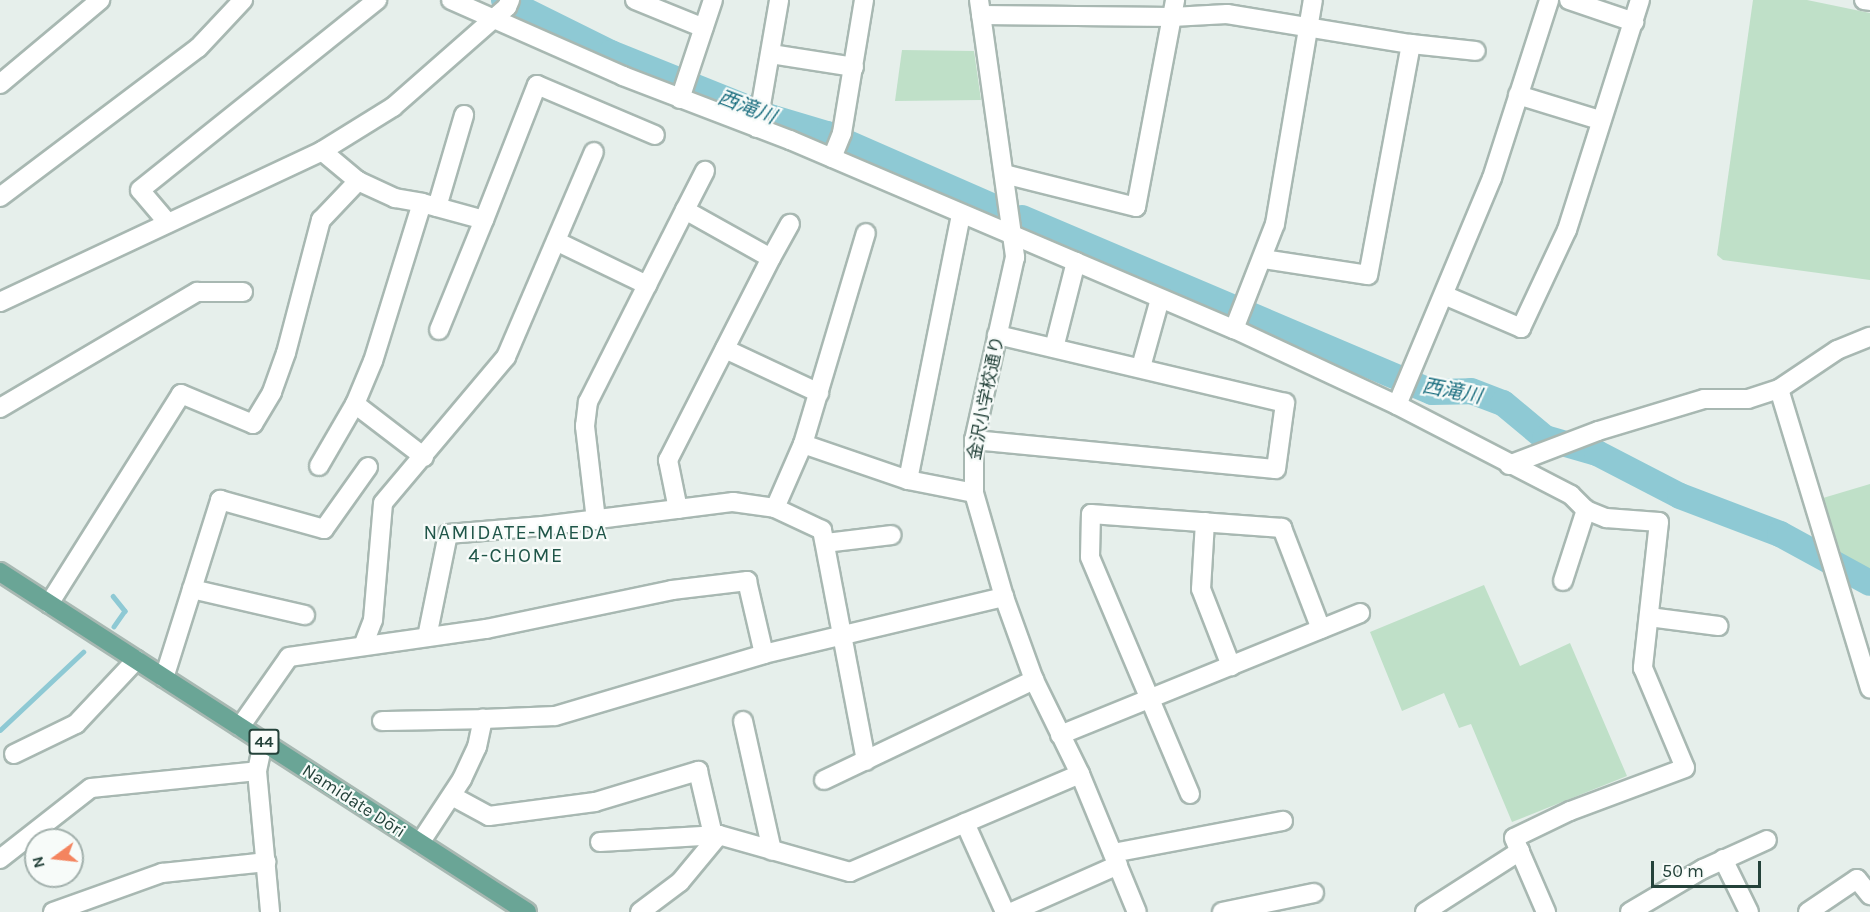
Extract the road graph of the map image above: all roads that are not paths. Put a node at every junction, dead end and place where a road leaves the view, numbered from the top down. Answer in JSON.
{"nodes":[{"id":1,"x":100,"y":0,"type":"edge"},
{"id":2,"x":243,"y":0,"type":"edge"},
{"id":3,"x":377,"y":0,"type":"edge"},
{"id":4,"x":451,"y":0,"type":"edge"},
{"id":5,"x":635,"y":0,"type":"edge"},
{"id":6,"x":713,"y":0,"type":"edge"},
{"id":7,"x":779,"y":0,"type":"edge"},
{"id":8,"x":864,"y":0,"type":"edge"},
{"id":9,"x":1313,"y":0,"type":"edge"},
{"id":10,"x":1549,"y":0,"type":"edge"},
{"id":11,"x":1569,"y":0,"type":"edge"},
{"id":12,"x":1640,"y":0,"type":"edge"},
{"id":13,"x":1864,"y":0,"type":"edge"},
{"id":14,"x":1870,"y":2,"type":"edge"},
{"id":15,"x":980,"y":7,"type":"edge"},
{"id":16,"x":504,"y":8,"type":"edge"},
{"id":17,"x":1174,"y":9,"type":"edge"},
{"id":18,"x":1634,"y":22,"type":"junction"},
{"id":19,"x":1307,"y":27,"type":"junction"},
{"id":20,"x":704,"y":28,"type":"junction"},
{"id":21,"x":1411,"y":44,"type":"junction"},
{"id":22,"x":1476,"y":51,"type":"dead end"},
{"id":23,"x":771,"y":54,"type":"junction"},
{"id":24,"x":854,"y":67,"type":"junction"},
{"id":25,"x":0,"y":84,"type":"edge"},
{"id":26,"x":684,"y":86,"type":"junction"},
{"id":27,"x":1518,"y":95,"type":"junction"},
{"id":28,"x":464,"y":115,"type":"dead end"},
{"id":29,"x":759,"y":117,"type":"junction"},
{"id":30,"x":1600,"y":120,"type":"junction"},
{"id":31,"x":655,"y":135,"type":"dead end"},
{"id":32,"x":837,"y":145,"type":"junction"},
{"id":33,"x":322,"y":151,"type":"junction"},
{"id":34,"x":594,"y":152,"type":"dead end"},
{"id":35,"x":705,"y":171,"type":"dead end"},
{"id":36,"x":1004,"y":174,"type":"junction"},
{"id":37,"x":358,"y":181,"type":"junction"},
{"id":38,"x":0,"y":197,"type":"edge"},
{"id":39,"x":429,"y":205,"type":"junction"},
{"id":40,"x":685,"y":210,"type":"junction"},
{"id":41,"x":961,"y":214,"type":"junction"},
{"id":42,"x":484,"y":220,"type":"junction"},
{"id":43,"x":168,"y":223,"type":"junction"},
{"id":44,"x":790,"y":224,"type":"dead end"},
{"id":45,"x":866,"y":232,"type":"dead end"},
{"id":46,"x":1014,"y":237,"type":"junction"},
{"id":47,"x":558,"y":242,"type":"junction"},
{"id":48,"x":771,"y":258,"type":"junction"},
{"id":49,"x":1264,"y":260,"type":"junction"},
{"id":50,"x":1076,"y":262,"type":"junction"},
{"id":51,"x":647,"y":285,"type":"junction"},
{"id":52,"x":243,"y":292,"type":"dead end"},
{"id":53,"x":1444,"y":295,"type":"junction"},
{"id":54,"x":1160,"y":298,"type":"junction"},
{"id":55,"x":0,"y":302,"type":"edge"},
{"id":56,"x":1239,"y":318,"type":"junction"},
{"id":57,"x":439,"y":330,"type":"dead end"},
{"id":58,"x":997,"y":335,"type":"junction"},
{"id":59,"x":1870,"y":337,"type":"edge"},
{"id":60,"x":1054,"y":348,"type":"junction"},
{"id":61,"x":725,"y":349,"type":"junction"},
{"id":62,"x":1141,"y":367,"type":"junction"},
{"id":63,"x":1779,"y":389,"type":"junction"},
{"id":64,"x":819,"y":393,"type":"junction"},
{"id":65,"x":355,"y":404,"type":"junction"},
{"id":66,"x":1397,"y":405,"type":"junction"},
{"id":67,"x":0,"y":408,"type":"edge"},
{"id":68,"x":974,"y":440,"type":"junction"},
{"id":69,"x":803,"y":444,"type":"junction"},
{"id":70,"x":424,"y":457,"type":"junction"},
{"id":71,"x":1509,"y":465,"type":"junction"},
{"id":72,"x":319,"y":466,"type":"dead end"},
{"id":73,"x":368,"y":467,"type":"dead end"},
{"id":74,"x":908,"y":480,"type":"junction"},
{"id":75,"x":974,"y":493,"type":"junction"},
{"id":76,"x":776,"y":508,"type":"junction"},
{"id":77,"x":678,"y":509,"type":"junction"},
{"id":78,"x":1586,"y":510,"type":"junction"},
{"id":79,"x":596,"y":520,"type":"junction"},
{"id":80,"x":1205,"y":522,"type":"junction"},
{"id":81,"x":892,"y":535,"type":"dead end"},
{"id":82,"x":825,"y":543,"type":"junction"},
{"id":83,"x":2,"y":577,"type":"edge"},
{"id":84,"x":1563,"y":582,"type":"dead end"},
{"id":85,"x":192,"y":589,"type":"junction"},
{"id":86,"x":1004,"y":597,"type":"junction"},
{"id":87,"x":49,"y":604,"type":"junction"},
{"id":88,"x":1360,"y":613,"type":"dead end"},
{"id":89,"x":305,"y":615,"type":"dead end"},
{"id":90,"x":1649,"y":617,"type":"junction"},
{"id":91,"x":1718,"y":626,"type":"dead end"},
{"id":92,"x":1321,"y":629,"type":"junction"},
{"id":93,"x":844,"y":634,"type":"junction"},
{"id":94,"x":427,"y":636,"type":"junction"},
{"id":95,"x":363,"y":646,"type":"junction"},
{"id":96,"x":764,"y":654,"type":"junction"},
{"id":97,"x":136,"y":660,"type":"junction"},
{"id":98,"x":1231,"y":666,"type":"junction"},
{"id":99,"x":164,"y":678,"type":"junction"},
{"id":100,"x":1035,"y":680,"type":"junction"},
{"id":101,"x":1870,"y":688,"type":"edge"},
{"id":102,"x":1148,"y":699,"type":"junction"},
{"id":103,"x":483,"y":719,"type":"junction"},
{"id":104,"x":382,"y":721,"type":"dead end"},
{"id":105,"x":743,"y":721,"type":"dead end"},
{"id":106,"x":240,"y":727,"type":"junction"},
{"id":107,"x":1060,"y":735,"type":"junction"},
{"id":108,"x":263,"y":742,"type":"junction"},
{"id":109,"x":14,"y":754,"type":"dead end"},
{"id":110,"x":866,"y":760,"type":"junction"},
{"id":111,"x":257,"y":771,"type":"junction"},
{"id":112,"x":1080,"y":774,"type":"junction"},
{"id":113,"x":824,"y":780,"type":"dead end"},
{"id":114,"x":1190,"y":795,"type":"dead end"},
{"id":115,"x":452,"y":796,"type":"junction"},
{"id":116,"x":1283,"y":821,"type":"dead end"},
{"id":117,"x":965,"y":823,"type":"junction"},
{"id":118,"x":716,"y":835,"type":"junction"},
{"id":119,"x":1767,"y":840,"type":"dead end"},
{"id":120,"x":600,"y":842,"type":"dead end"},
{"id":121,"x":420,"y":843,"type":"junction"},
{"id":122,"x":772,"y":851,"type":"junction"},
{"id":123,"x":1520,"y":851,"type":"junction"},
{"id":124,"x":0,"y":859,"type":"edge"},
{"id":125,"x":1116,"y":859,"type":"junction"},
{"id":126,"x":1723,"y":860,"type":"junction"},
{"id":127,"x":266,"y":862,"type":"junction"},
{"id":128,"x":1314,"y":893,"type":"dead end"},
{"id":129,"x":1870,"y":895,"type":"edge"},
{"id":130,"x":53,"y":912,"type":"edge"},
{"id":131,"x":270,"y":912,"type":"edge"},
{"id":132,"x":527,"y":912,"type":"edge"},
{"id":133,"x":640,"y":912,"type":"edge"},
{"id":134,"x":1005,"y":912,"type":"edge"},
{"id":135,"x":1011,"y":912,"type":"edge"},
{"id":136,"x":1137,"y":912,"type":"edge"},
{"id":137,"x":1222,"y":912,"type":"edge"},
{"id":138,"x":1425,"y":912,"type":"edge"},
{"id":139,"x":1546,"y":912,"type":"edge"},
{"id":140,"x":1630,"y":912,"type":"edge"},
{"id":141,"x":1749,"y":912,"type":"edge"},
{"id":142,"x":1808,"y":912,"type":"edge"}],
"edges":[{"from":1,"to":25,"type":"street"},
{"from":2,"to":38,"type":"street"},
{"from":3,"to":43,"type":"street"},
{"from":4,"to":16,"type":"street"},
{"from":5,"to":20,"type":"street"},
{"from":6,"to":20,"type":"street"},
{"from":7,"to":23,"type":"street"},
{"from":8,"to":24,"type":"street"},
{"from":9,"to":19,"type":"street"},
{"from":10,"to":27,"type":"street"},
{"from":11,"to":18,"type":"street"},
{"from":12,"to":18,"type":"street"},
{"from":13,"to":14,"type":"street"},
{"from":15,"to":17,"type":"street"},
{"from":15,"to":36,"type":"street","name":"金沢小学校通り"},
{"from":16,"to":26,"type":"street"},
{"from":16,"to":33,"type":"street"},
{"from":17,"to":19,"type":"street"},
{"from":17,"to":36,"type":"street"},
{"from":18,"to":30,"type":"street"},
{"from":19,"to":21,"type":"street"},
{"from":19,"to":49,"type":"street"},
{"from":20,"to":26,"type":"street"},
{"from":21,"to":22,"type":"street"},
{"from":21,"to":49,"type":"street"},
{"from":23,"to":24,"type":"street"},
{"from":23,"to":29,"type":"street"},
{"from":24,"to":32,"type":"street"},
{"from":26,"to":29,"type":"street"},
{"from":27,"to":30,"type":"street"},
{"from":27,"to":53,"type":"street"},
{"from":28,"to":39,"type":"street"},
{"from":29,"to":32,"type":"street"},
{"from":30,"to":53,"type":"street"},
{"from":31,"to":42,"type":"street"},
{"from":32,"to":41,"type":"street"},
{"from":33,"to":37,"type":"street"},
{"from":33,"to":43,"type":"street"},
{"from":34,"to":47,"type":"street"},
{"from":35,"to":40,"type":"street"},
{"from":36,"to":46,"type":"street","name":"金沢小学校通り"},
{"from":37,"to":39,"type":"street"},
{"from":37,"to":87,"type":"street"},
{"from":39,"to":42,"type":"street"},
{"from":39,"to":65,"type":"street"},
{"from":40,"to":48,"type":"street"},
{"from":40,"to":51,"type":"street"},
{"from":41,"to":46,"type":"street"},
{"from":41,"to":74,"type":"street"},
{"from":42,"to":57,"type":"street"},
{"from":43,"to":55,"type":"street"},
{"from":44,"to":48,"type":"street"},
{"from":45,"to":64,"type":"street"},
{"from":46,"to":50,"type":"street"},
{"from":46,"to":58,"type":"street","name":"金沢小学校通り"},
{"from":47,"to":51,"type":"street"},
{"from":47,"to":70,"type":"street"},
{"from":48,"to":61,"type":"street"},
{"from":49,"to":56,"type":"street"},
{"from":50,"to":54,"type":"street"},
{"from":50,"to":60,"type":"street"},
{"from":51,"to":79,"type":"street"},
{"from":52,"to":67,"type":"street"},
{"from":53,"to":66,"type":"street"},
{"from":54,"to":56,"type":"street"},
{"from":54,"to":62,"type":"street"},
{"from":56,"to":66,"type":"street"},
{"from":58,"to":60,"type":"street"},
{"from":58,"to":68,"type":"street","name":"金沢小学校通り"},
{"from":59,"to":63,"type":"street"},
{"from":60,"to":62,"type":"street"},
{"from":61,"to":64,"type":"street"},
{"from":61,"to":77,"type":"street"},
{"from":62,"to":68,"type":"street"},
{"from":63,"to":71,"type":"street"},
{"from":63,"to":101,"type":"street"},
{"from":64,"to":69,"type":"street"},
{"from":65,"to":70,"type":"street"},
{"from":65,"to":72,"type":"street"},
{"from":66,"to":71,"type":"street"},
{"from":68,"to":75,"type":"street","name":"金沢小学校通り"},
{"from":69,"to":74,"type":"street"},
{"from":69,"to":76,"type":"street"},
{"from":70,"to":95,"type":"street"},
{"from":71,"to":78,"type":"street"},
{"from":73,"to":85,"type":"street"},
{"from":74,"to":75,"type":"street"},
{"from":75,"to":86,"type":"street","name":"金沢小学校通り"},
{"from":76,"to":77,"type":"street"},
{"from":76,"to":82,"type":"street"},
{"from":77,"to":79,"type":"street"},
{"from":78,"to":84,"type":"street"},
{"from":78,"to":90,"type":"street"},
{"from":79,"to":94,"type":"street"},
{"from":80,"to":92,"type":"street"},
{"from":80,"to":98,"type":"street"},
{"from":80,"to":102,"type":"street"},
{"from":81,"to":82,"type":"street"},
{"from":82,"to":93,"type":"street"},
{"from":83,"to":87,"type":"main road","name":"Namidate Dōri","number":"44"},
{"from":85,"to":89,"type":"street"},
{"from":85,"to":99,"type":"street"},
{"from":86,"to":93,"type":"street"},
{"from":86,"to":100,"type":"street","name":"金沢小学校通り"},
{"from":87,"to":97,"type":"main road","name":"Namidate Dōri","number":"44"},
{"from":88,"to":92,"type":"street"},
{"from":90,"to":91,"type":"street"},
{"from":90,"to":123,"type":"street"},
{"from":92,"to":98,"type":"street"},
{"from":93,"to":96,"type":"street"},
{"from":93,"to":110,"type":"street"},
{"from":94,"to":95,"type":"street"},
{"from":94,"to":96,"type":"street"},
{"from":95,"to":106,"type":"street"},
{"from":96,"to":103,"type":"street"},
{"from":97,"to":99,"type":"main road","name":"Namidate Dōri","number":"44"},
{"from":97,"to":109,"type":"street"},
{"from":98,"to":102,"type":"street"},
{"from":99,"to":106,"type":"main road","name":"Namidate Dōri","number":"44"},
{"from":100,"to":107,"type":"street","name":"金沢小学校通り"},
{"from":100,"to":110,"type":"street"},
{"from":102,"to":107,"type":"street"},
{"from":102,"to":114,"type":"street"},
{"from":103,"to":104,"type":"street"},
{"from":103,"to":115,"type":"street"},
{"from":105,"to":122,"type":"street"},
{"from":106,"to":108,"type":"main road","name":"Namidate Dōri","number":"44"},
{"from":107,"to":112,"type":"street","name":"金沢小学校通り"},
{"from":108,"to":111,"type":"street"},
{"from":108,"to":121,"type":"main road","name":"Namidate Dōri","number":"44"},
{"from":110,"to":113,"type":"street"},
{"from":111,"to":124,"type":"street"},
{"from":111,"to":127,"type":"street"},
{"from":112,"to":117,"type":"street"},
{"from":112,"to":125,"type":"street","name":"金沢小学校通り"},
{"from":115,"to":118,"type":"street"},
{"from":115,"to":121,"type":"street"},
{"from":116,"to":125,"type":"street"},
{"from":117,"to":122,"type":"street"},
{"from":117,"to":134,"type":"street"},
{"from":118,"to":120,"type":"street"},
{"from":118,"to":122,"type":"street"},
{"from":118,"to":133,"type":"street"},
{"from":119,"to":126,"type":"street"},
{"from":121,"to":132,"type":"main road","name":"Namidate Dōri","number":"44"},
{"from":123,"to":138,"type":"street"},
{"from":123,"to":139,"type":"street"},
{"from":125,"to":135,"type":"street"},
{"from":125,"to":136,"type":"street","name":"金沢小学校通り"},
{"from":126,"to":140,"type":"street"},
{"from":126,"to":141,"type":"street"},
{"from":127,"to":130,"type":"street"},
{"from":127,"to":131,"type":"street"},
{"from":128,"to":137,"type":"street"},
{"from":129,"to":142,"type":"street"}]}
